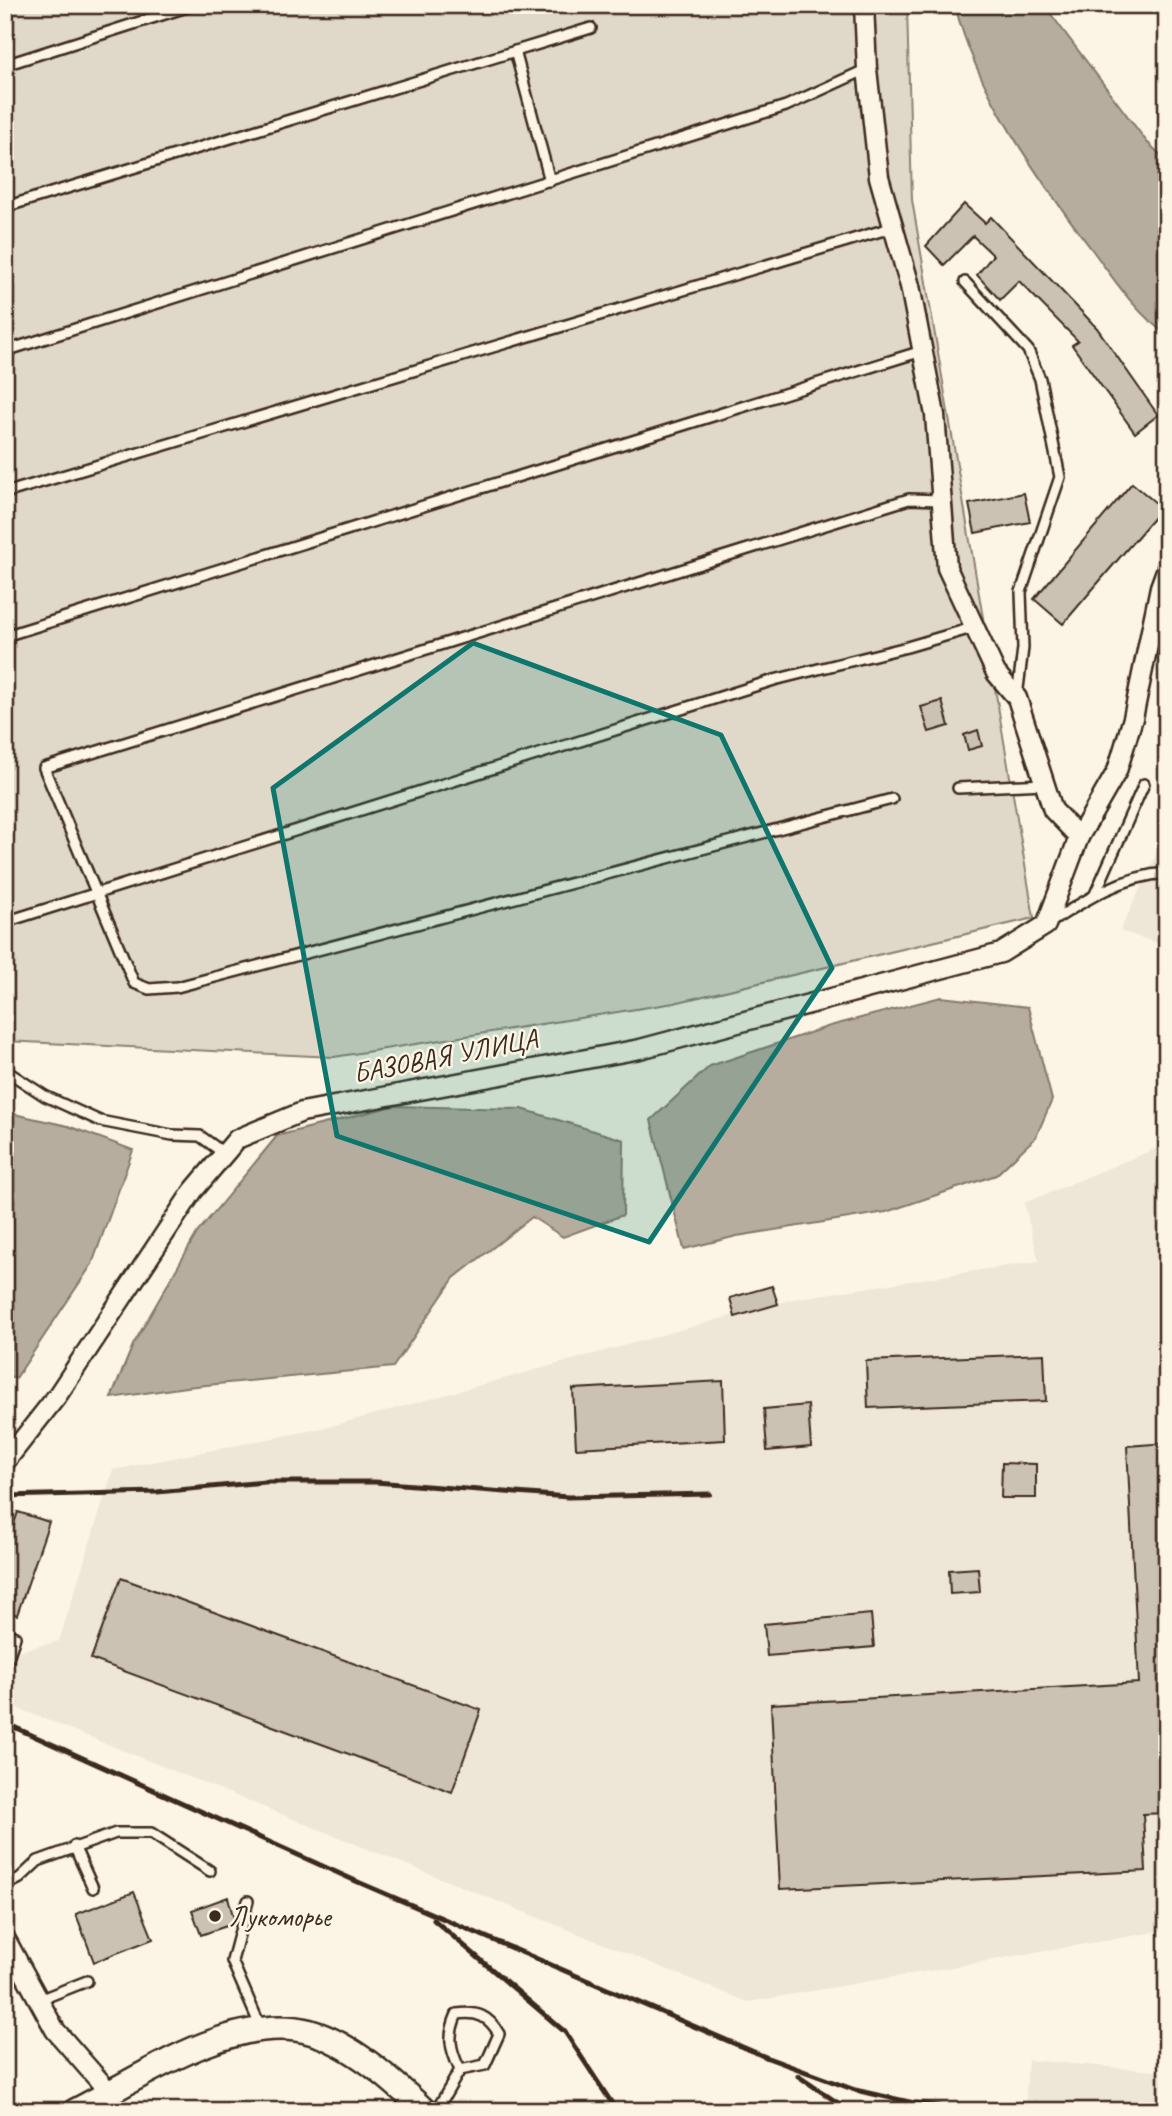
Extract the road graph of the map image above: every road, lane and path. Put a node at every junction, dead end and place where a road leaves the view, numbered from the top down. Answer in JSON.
{"nodes":[{"id":1,"x":192,"y":5,"type":"edge"},
{"id":2,"x":864,"y":5,"type":"edge"},
{"id":3,"x":591,"y":28,"type":"dead end"},
{"id":4,"x":515,"y":51,"type":"junction"},
{"id":5,"x":5,"y":65,"type":"edge"},
{"id":6,"x":867,"y":69,"type":"junction"},
{"id":7,"x":550,"y":181,"type":"junction"},
{"id":8,"x":5,"y":206,"type":"edge"},
{"id":9,"x":894,"y":227,"type":"junction"},
{"id":10,"x":965,"y":282,"type":"dead end"},
{"id":11,"x":5,"y":351,"type":"edge"},
{"id":12,"x":922,"y":352,"type":"junction"},
{"id":13,"x":5,"y":493,"type":"edge"},
{"id":14,"x":940,"y":500,"type":"junction"},
{"id":15,"x":1167,"y":568,"type":"edge"},
{"id":16,"x":972,"y":628,"type":"junction"},
{"id":17,"x":5,"y":636,"type":"edge"},
{"id":18,"x":1017,"y":698,"type":"junction"},
{"id":19,"x":1044,"y":784,"type":"junction"},
{"id":20,"x":1143,"y":784,"type":"dead end"},
{"id":21,"x":958,"y":788,"type":"dead end"},
{"id":22,"x":892,"y":799,"type":"dead end"},
{"id":23,"x":1079,"y":838,"type":"junction"},
{"id":24,"x":1167,"y":873,"type":"edge"},
{"id":25,"x":97,"y":891,"type":"junction"},
{"id":26,"x":1096,"y":894,"type":"junction"},
{"id":27,"x":5,"y":922,"type":"edge"},
{"id":28,"x":1046,"y":925,"type":"junction"},
{"id":29,"x":5,"y":1070,"type":"edge"},
{"id":30,"x":225,"y":1154,"type":"junction"},
{"id":31,"x":5,"y":1462,"type":"edge"},
{"id":32,"x":5,"y":1633,"type":"edge"},
{"id":33,"x":5,"y":1667,"type":"edge"},
{"id":34,"x":74,"y":1846,"type":"junction"},
{"id":35,"x":210,"y":1871,"type":"dead end"},
{"id":36,"x":5,"y":1886,"type":"edge"},
{"id":37,"x":93,"y":1888,"type":"dead end"},
{"id":38,"x":248,"y":1901,"type":"dead end"},
{"id":39,"x":5,"y":1938,"type":"edge"},
{"id":40,"x":87,"y":1981,"type":"dead end"},
{"id":41,"x":39,"y":2000,"type":"junction"},
{"id":42,"x":261,"y":2028,"type":"junction"},
{"id":43,"x":460,"y":2070,"type":"junction"},
{"id":44,"x":110,"y":2093,"type":"junction"},
{"id":45,"x":75,"y":2111,"type":"edge"},
{"id":46,"x":425,"y":2111,"type":"edge"},
{"id":47,"x":436,"y":2111,"type":"edge"}],
"edges":[{"from":1,"to":5,"type":"lane"},
{"from":2,"to":6,"type":"street"},
{"from":3,"to":4,"type":"lane"},
{"from":4,"to":7,"type":"lane"},
{"from":4,"to":8,"type":"lane"},
{"from":6,"to":7,"type":"lane"},
{"from":6,"to":9,"type":"street"},
{"from":7,"to":11,"type":"lane"},
{"from":9,"to":12,"type":"street"},
{"from":9,"to":13,"type":"lane"},
{"from":10,"to":18,"type":"lane"},
{"from":12,"to":14,"type":"street"},
{"from":12,"to":17,"type":"lane"},
{"from":14,"to":16,"type":"street"},
{"from":14,"to":25,"type":"lane"},
{"from":15,"to":23,"type":"street"},
{"from":16,"to":18,"type":"street"},
{"from":16,"to":25,"type":"lane"},
{"from":18,"to":19,"type":"street"},
{"from":19,"to":21,"type":"lane"},
{"from":19,"to":23,"type":"street"},
{"from":20,"to":26,"type":"lane"},
{"from":22,"to":25,"type":"lane"},
{"from":23,"to":28,"type":"street"},
{"from":24,"to":26,"type":"lane"},
{"from":25,"to":27,"type":"lane"},
{"from":26,"to":28,"type":"lane"},
{"from":28,"to":30,"type":"street","name":"БАЗОВАЯ УЛИЦА"},
{"from":29,"to":30,"type":"lane"},
{"from":30,"to":31,"type":"street","name":"БАЗОВАЯ УЛИЦА"},
{"from":32,"to":33,"type":"lane"},
{"from":34,"to":35,"type":"lane"},
{"from":34,"to":36,"type":"lane"},
{"from":34,"to":37,"type":"lane"},
{"from":38,"to":42,"type":"lane"},
{"from":39,"to":41,"type":"street"},
{"from":40,"to":41,"type":"lane"},
{"from":41,"to":44,"type":"street"},
{"from":42,"to":44,"type":"street"},
{"from":42,"to":46,"type":"street"},
{"from":43,"to":43,"type":"lane"},
{"from":43,"to":47,"type":"lane"},
{"from":44,"to":45,"type":"street"}]}
